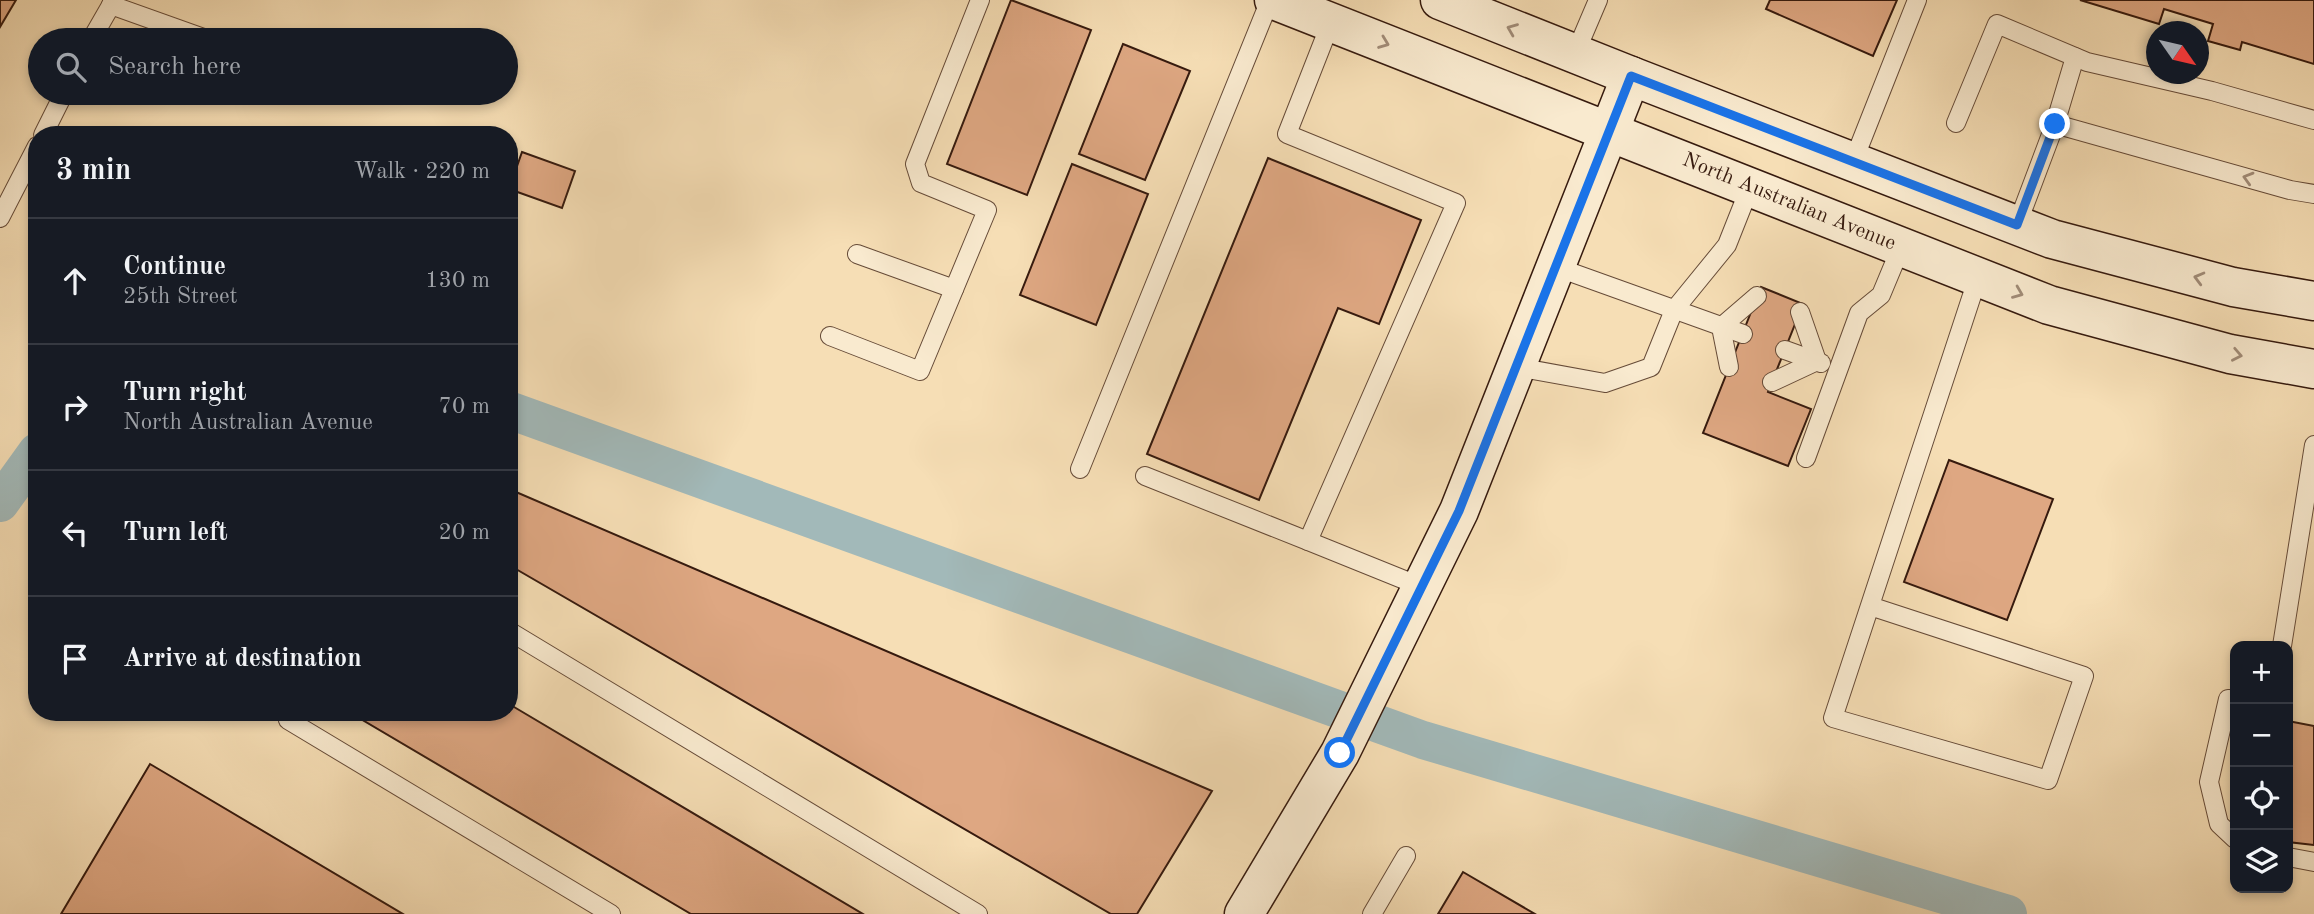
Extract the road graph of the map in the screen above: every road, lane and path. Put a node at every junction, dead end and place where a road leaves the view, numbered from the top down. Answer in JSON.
{"nodes":[{"id":1,"x":980,"y":0,"type":"edge"},
{"id":2,"x":1272,"y":0,"type":"edge"},
{"id":3,"x":1440,"y":0,"type":"edge"},
{"id":4,"x":1598,"y":0,"type":"edge"},
{"id":5,"x":1917,"y":0,"type":"edge"},
{"id":6,"x":112,"y":2,"type":"edge"},
{"id":7,"x":1331,"y":22,"type":"junction"},
{"id":8,"x":98,"y":28,"type":"edge"},
{"id":9,"x":178,"y":28,"type":"edge"},
{"id":10,"x":1576,"y":54,"type":"junction"},
{"id":11,"x":2075,"y":57,"type":"junction"},
{"id":12,"x":1631,"y":76,"type":"junction"},
{"id":13,"x":58,"y":105,"type":"edge"},
{"id":14,"x":2314,"y":120,"type":"edge"},
{"id":15,"x":1956,"y":123,"type":"dead end"},
{"id":16,"x":2055,"y":124,"type":"junction"},
{"id":17,"x":48,"y":126,"type":"edge"},
{"id":18,"x":1611,"y":131,"type":"junction"},
{"id":19,"x":1853,"y":162,"type":"junction"},
{"id":20,"x":28,"y":164,"type":"edge"},
{"id":21,"x":1750,"y":187,"type":"junction"},
{"id":22,"x":2314,"y":194,"type":"edge"},
{"id":23,"x":0,"y":218,"type":"edge"},
{"id":24,"x":2017,"y":225,"type":"junction"},
{"id":25,"x":1901,"y":247,"type":"junction"},
{"id":26,"x":857,"y":254,"type":"dead end"},
{"id":27,"x":1556,"y":267,"type":"junction"},
{"id":28,"x":1978,"y":277,"type":"junction"},
{"id":29,"x":954,"y":289,"type":"junction"},
{"id":30,"x":1758,"y":296,"type":"dead end"},
{"id":31,"x":2314,"y":301,"type":"edge"},
{"id":32,"x":1674,"y":310,"type":"junction"},
{"id":33,"x":1800,"y":312,"type":"dead end"},
{"id":34,"x":1721,"y":327,"type":"junction"},
{"id":35,"x":1743,"y":334,"type":"dead end"},
{"id":36,"x":830,"y":336,"type":"dead end"},
{"id":37,"x":1785,"y":350,"type":"dead end"},
{"id":38,"x":1817,"y":361,"type":"junction"},
{"id":39,"x":1517,"y":367,"type":"junction"},
{"id":40,"x":1730,"y":367,"type":"dead end"},
{"id":41,"x":1839,"y":369,"type":"junction"},
{"id":42,"x":2314,"y":369,"type":"edge"},
{"id":43,"x":1772,"y":382,"type":"dead end"},
{"id":44,"x":2314,"y":445,"type":"edge"},
{"id":45,"x":1806,"y":458,"type":"dead end"},
{"id":46,"x":1080,"y":469,"type":"dead end"},
{"id":47,"x":1145,"y":476,"type":"dead end"},
{"id":48,"x":1308,"y":541,"type":"junction"},
{"id":49,"x":1422,"y":587,"type":"junction"},
{"id":50,"x":1870,"y":606,"type":"junction"},
{"id":51,"x":518,"y":636,"type":"edge"},
{"id":52,"x":2283,"y":641,"type":"edge"},
{"id":53,"x":2230,"y":699,"type":"edge"},
{"id":54,"x":290,"y":721,"type":"edge"},
{"id":55,"x":2230,"y":834,"type":"edge"},
{"id":56,"x":1406,"y":856,"type":"dead end"},
{"id":57,"x":2293,"y":858,"type":"edge"},
{"id":58,"x":2314,"y":862,"type":"edge"},
{"id":59,"x":611,"y":914,"type":"edge"},
{"id":60,"x":978,"y":914,"type":"edge"},
{"id":61,"x":1244,"y":914,"type":"edge"},
{"id":62,"x":1372,"y":914,"type":"edge"}],
"edges":[{"from":1,"to":29,"type":"lane"},
{"from":2,"to":7,"type":"main road","name":"North Australian Avenue"},
{"from":2,"to":46,"type":"lane"},
{"from":10,"to":3,"type":"main road","one_way":true},
{"from":4,"to":10,"type":"lane"},
{"from":5,"to":19,"type":"lane"},
{"from":6,"to":8,"type":"lane"},
{"from":6,"to":9,"type":"lane"},
{"from":7,"to":18,"type":"main road","name":"North Australian Avenue","one_way":true},
{"from":7,"to":48,"type":"lane"},
{"from":10,"to":12,"type":"main road"},
{"from":11,"to":14,"type":"lane"},
{"from":11,"to":15,"type":"lane"},
{"from":11,"to":16,"type":"lane"},
{"from":12,"to":18,"type":"main road"},
{"from":12,"to":19,"type":"main road"},
{"from":13,"to":17,"type":"lane"},
{"from":22,"to":16,"type":"lane","one_way":true},
{"from":16,"to":24,"type":"lane"},
{"from":18,"to":21,"type":"main road","name":"North Australian Avenue"},
{"from":18,"to":27,"type":"main road"},
{"from":19,"to":24,"type":"main road"},
{"from":20,"to":23,"type":"lane"},
{"from":21,"to":25,"type":"main road","name":"North Australian Avenue"},
{"from":21,"to":32,"type":"lane"},
{"from":31,"to":24,"type":"main road","one_way":true},
{"from":25,"to":28,"type":"main road","name":"North Australian Avenue"},
{"from":25,"to":41,"type":"lane"},
{"from":26,"to":29,"type":"lane"},
{"from":27,"to":32,"type":"lane"},
{"from":27,"to":39,"type":"main road"},
{"from":28,"to":42,"type":"main road","name":"North Australian Avenue","one_way":true},
{"from":28,"to":50,"type":"lane"},
{"from":29,"to":36,"type":"lane"},
{"from":30,"to":34,"type":"lane"},
{"from":32,"to":34,"type":"lane"},
{"from":32,"to":39,"type":"lane"},
{"from":33,"to":38,"type":"lane"},
{"from":34,"to":35,"type":"lane"},
{"from":34,"to":40,"type":"lane"},
{"from":37,"to":38,"type":"lane"},
{"from":38,"to":41,"type":"lane"},
{"from":38,"to":43,"type":"lane"},
{"from":39,"to":49,"type":"main road"},
{"from":41,"to":45,"type":"lane"},
{"from":44,"to":52,"type":"lane"},
{"from":47,"to":48,"type":"lane"},
{"from":48,"to":49,"type":"lane"},
{"from":49,"to":61,"type":"main road"},
{"from":50,"to":50,"type":"lane"},
{"from":51,"to":60,"type":"lane"},
{"from":53,"to":55,"type":"lane"},
{"from":54,"to":59,"type":"lane"},
{"from":56,"to":62,"type":"lane"},
{"from":57,"to":58,"type":"lane"}]}
